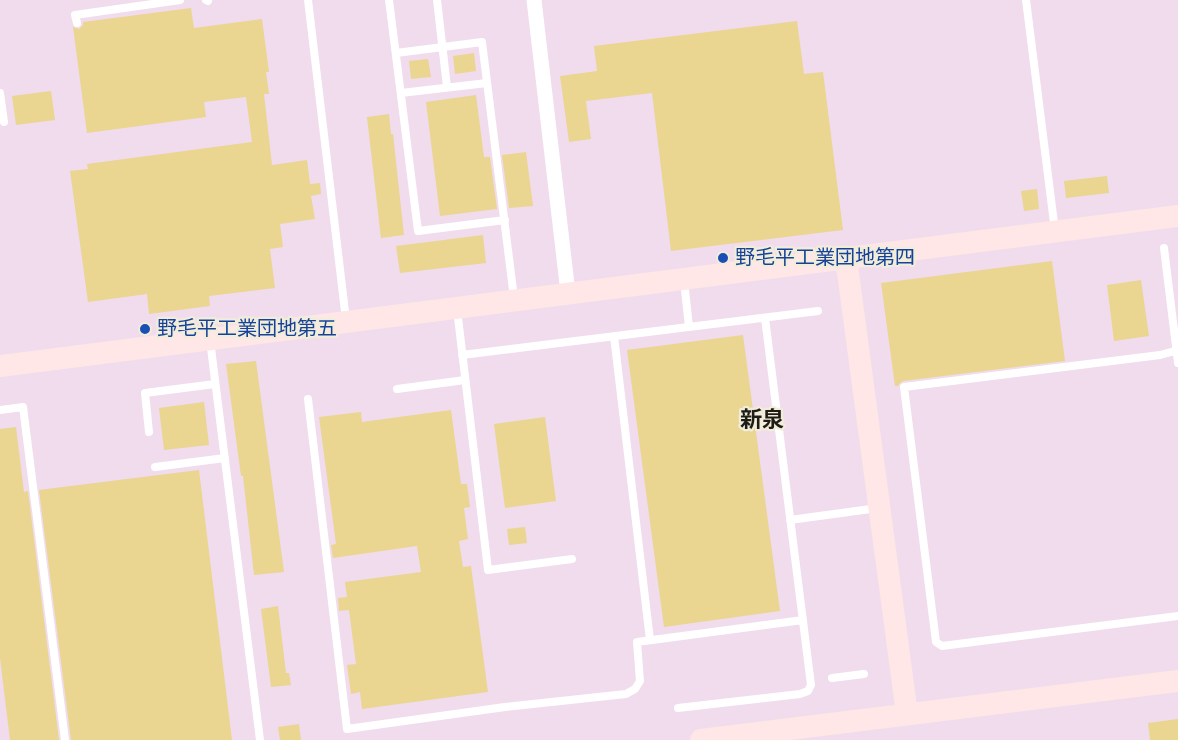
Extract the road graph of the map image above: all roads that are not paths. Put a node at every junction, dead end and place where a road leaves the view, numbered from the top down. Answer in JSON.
{"nodes":[{"id":1,"x":180,"y":0,"type":"edge"},
{"id":2,"x":308,"y":0,"type":"edge"},
{"id":3,"x":389,"y":0,"type":"edge"},
{"id":4,"x":437,"y":0,"type":"edge"},
{"id":5,"x":534,"y":0,"type":"edge"},
{"id":6,"x":1026,"y":0,"type":"edge"},
{"id":7,"x":77,"y":23,"type":"dead end"},
{"id":8,"x":442,"y":47,"type":"junction"},
{"id":9,"x":396,"y":52,"type":"junction"},
{"id":10,"x":488,"y":82,"type":"junction"},
{"id":11,"x":447,"y":87,"type":"junction"},
{"id":12,"x":0,"y":93,"type":"edge"},
{"id":13,"x":401,"y":93,"type":"junction"},
{"id":14,"x":4,"y":122,"type":"dead end"},
{"id":15,"x":1178,"y":216,"type":"edge"},
{"id":16,"x":505,"y":220,"type":"junction"},
{"id":17,"x":1055,"y":231,"type":"junction"},
{"id":18,"x":1164,"y":248,"type":"dead end"},
{"id":19,"x":846,"y":258,"type":"junction"},
{"id":20,"x":684,"y":278,"type":"junction"},
{"id":21,"x":568,"y":293,"type":"junction"},
{"id":22,"x":514,"y":300,"type":"junction"},
{"id":23,"x":456,"y":307,"type":"junction"},
{"id":24,"x":818,"y":311,"type":"dead end"},
{"id":25,"x":765,"y":318,"type":"junction"},
{"id":26,"x":346,"y":321,"type":"junction"},
{"id":27,"x":689,"y":327,"type":"junction"},
{"id":28,"x":614,"y":336,"type":"junction"},
{"id":29,"x":210,"y":339,"type":"junction"},
{"id":30,"x":1177,"y":350,"type":"edge"},
{"id":31,"x":462,"y":355,"type":"junction"},
{"id":32,"x":1178,"y":363,"type":"edge"},
{"id":33,"x":0,"y":366,"type":"edge"},
{"id":34,"x":465,"y":380,"type":"junction"},
{"id":35,"x":216,"y":384,"type":"junction"},
{"id":36,"x":397,"y":388,"type":"dead end"},
{"id":37,"x":308,"y":399,"type":"dead end"},
{"id":38,"x":0,"y":410,"type":"edge"},
{"id":39,"x":150,"y":432,"type":"dead end"},
{"id":40,"x":225,"y":458,"type":"junction"},
{"id":41,"x":154,"y":467,"type":"dead end"},
{"id":42,"x":879,"y":508,"type":"junction"},
{"id":43,"x":790,"y":520,"type":"junction"},
{"id":44,"x":572,"y":560,"type":"dead end"},
{"id":45,"x":1178,"y":616,"type":"edge"},
{"id":46,"x":803,"y":620,"type":"junction"},
{"id":47,"x":650,"y":640,"type":"junction"},
{"id":48,"x":864,"y":674,"type":"dead end"},
{"id":49,"x":832,"y":678,"type":"dead end"},
{"id":50,"x":1178,"y":681,"type":"edge"},
{"id":51,"x":678,"y":708,"type":"dead end"},
{"id":52,"x":907,"y":714,"type":"junction"},
{"id":53,"x":65,"y":740,"type":"edge"},
{"id":54,"x":260,"y":740,"type":"edge"},
{"id":55,"x":701,"y":740,"type":"edge"}],
"edges":[{"from":1,"to":7,"type":"lane"},
{"from":2,"to":26,"type":"lane"},
{"from":3,"to":9,"type":"lane"},
{"from":4,"to":8,"type":"lane"},
{"from":5,"to":21,"type":"street"},
{"from":6,"to":17,"type":"lane"},
{"from":8,"to":9,"type":"lane"},
{"from":8,"to":10,"type":"lane"},
{"from":8,"to":11,"type":"lane"},
{"from":9,"to":13,"type":"lane"},
{"from":10,"to":11,"type":"lane"},
{"from":10,"to":16,"type":"lane"},
{"from":11,"to":13,"type":"lane"},
{"from":12,"to":14,"type":"lane"},
{"from":13,"to":16,"type":"lane"},
{"from":15,"to":17,"type":"street"},
{"from":16,"to":22,"type":"lane"},
{"from":17,"to":19,"type":"street"},
{"from":18,"to":30,"type":"lane"},
{"from":19,"to":20,"type":"street"},
{"from":19,"to":42,"type":"street"},
{"from":20,"to":21,"type":"street"},
{"from":20,"to":27,"type":"lane"},
{"from":21,"to":22,"type":"street"},
{"from":22,"to":23,"type":"street"},
{"from":23,"to":26,"type":"street"},
{"from":23,"to":31,"type":"lane"},
{"from":24,"to":25,"type":"lane"},
{"from":25,"to":27,"type":"lane"},
{"from":25,"to":43,"type":"lane"},
{"from":26,"to":29,"type":"street"},
{"from":27,"to":28,"type":"lane"},
{"from":28,"to":31,"type":"lane"},
{"from":28,"to":47,"type":"lane"},
{"from":29,"to":33,"type":"street"},
{"from":29,"to":35,"type":"lane"},
{"from":30,"to":32,"type":"lane"},
{"from":30,"to":45,"type":"lane"},
{"from":31,"to":34,"type":"lane"},
{"from":34,"to":36,"type":"lane"},
{"from":34,"to":44,"type":"lane"},
{"from":35,"to":39,"type":"lane"},
{"from":35,"to":40,"type":"lane"},
{"from":37,"to":47,"type":"lane"},
{"from":38,"to":53,"type":"lane"},
{"from":40,"to":41,"type":"lane"},
{"from":40,"to":54,"type":"lane"},
{"from":42,"to":43,"type":"lane"},
{"from":42,"to":52,"type":"street"},
{"from":43,"to":46,"type":"lane"},
{"from":46,"to":47,"type":"lane"},
{"from":46,"to":51,"type":"lane"},
{"from":48,"to":49,"type":"lane"},
{"from":50,"to":52,"type":"street"},
{"from":52,"to":55,"type":"street"}]}
